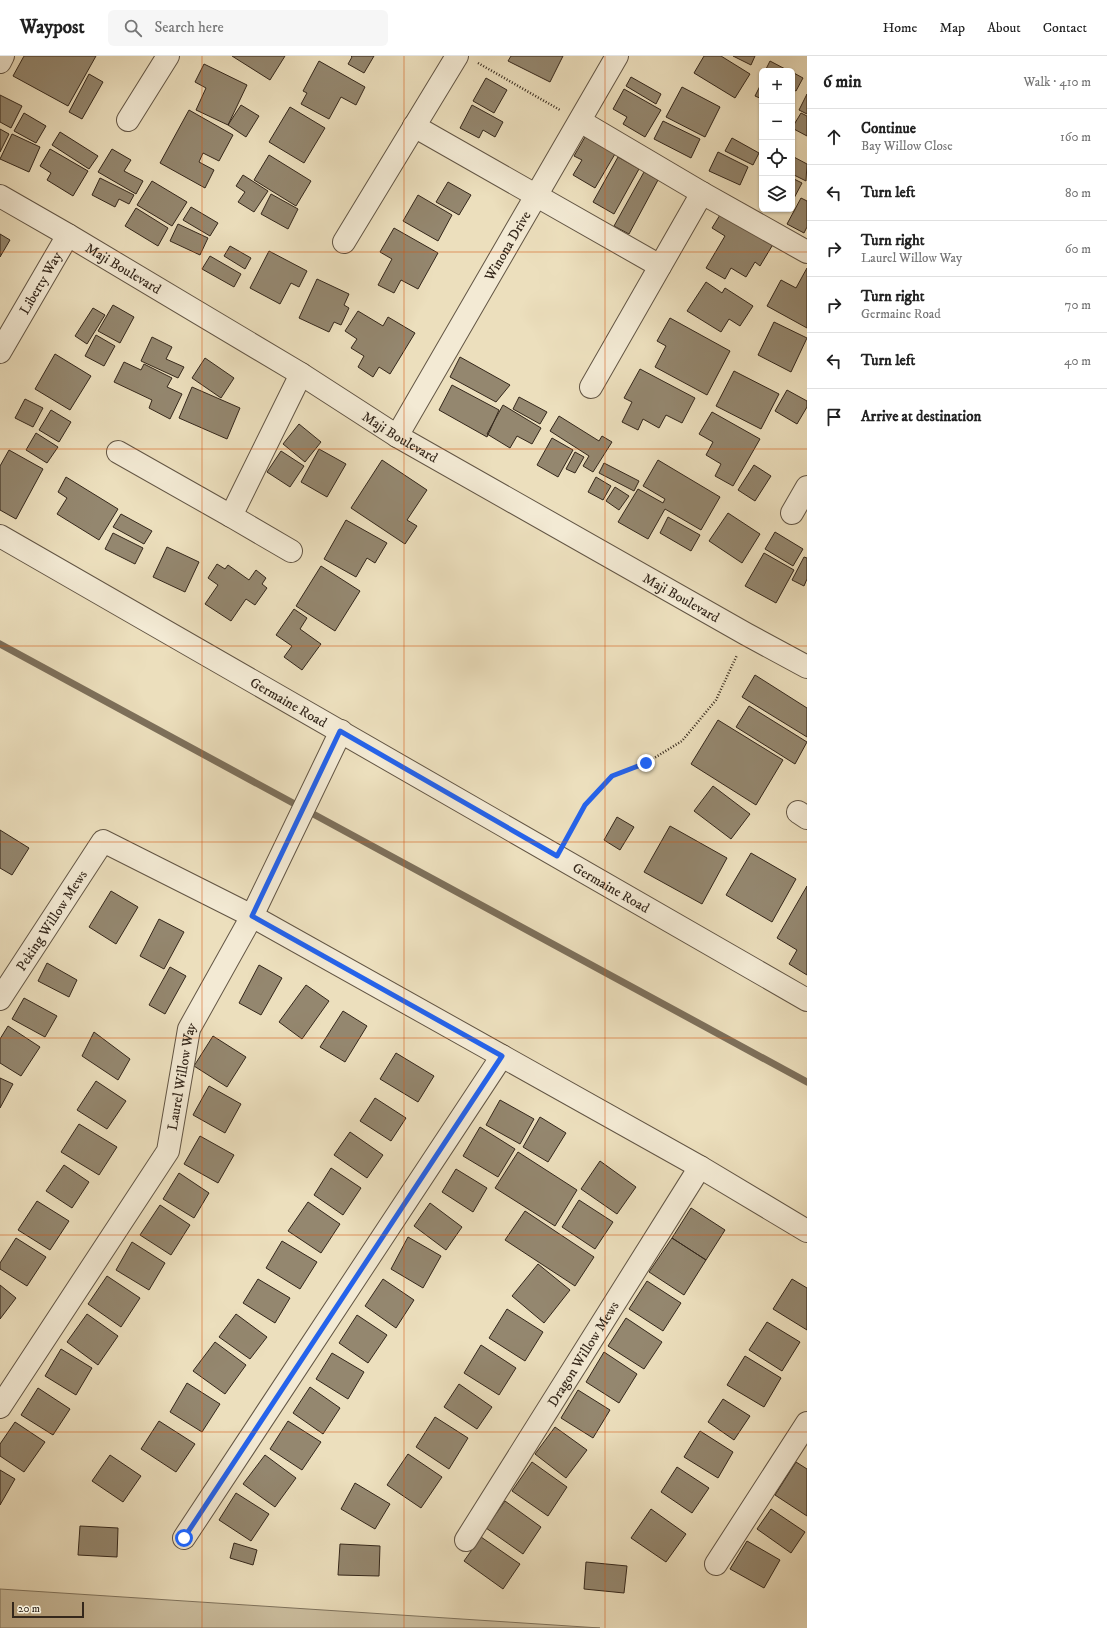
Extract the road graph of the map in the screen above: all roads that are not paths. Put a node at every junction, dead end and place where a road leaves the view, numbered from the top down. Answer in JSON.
{"nodes":[{"id":1,"x":3,"y":56,"type":"edge"},
{"id":2,"x":168,"y":56,"type":"edge"},
{"id":3,"x":617,"y":56,"type":"edge"},
{"id":4,"x":464,"y":58,"type":"edge"},
{"id":5,"x":0,"y":62,"type":"edge"},
{"id":6,"x":128,"y":120,"type":"dead end"},
{"id":7,"x":580,"y":121,"type":"junction"},
{"id":8,"x":414,"y":126,"type":"junction"},
{"id":9,"x":702,"y":193,"type":"junction"},
{"id":10,"x":0,"y":196,"type":"edge"},
{"id":11,"x":536,"y":197,"type":"junction"},
{"id":12,"x":68,"y":235,"type":"junction"},
{"id":13,"x":344,"y":242,"type":"dead end"},
{"id":14,"x":807,"y":252,"type":"edge"},
{"id":15,"x":660,"y":266,"type":"junction"},
{"id":16,"x":0,"y":352,"type":"edge"},
{"id":17,"x":301,"y":374,"type":"junction"},
{"id":18,"x":591,"y":387,"type":"dead end"},
{"id":19,"x":397,"y":436,"type":"junction"},
{"id":20,"x":118,"y":452,"type":"dead end"},
{"id":21,"x":807,"y":487,"type":"edge"},
{"id":22,"x":792,"y":513,"type":"dead end"},
{"id":23,"x":231,"y":516,"type":"junction"},
{"id":24,"x":0,"y":536,"type":"edge"},
{"id":25,"x":292,"y":551,"type":"dead end"},
{"id":26,"x":807,"y":667,"type":"edge"},
{"id":27,"x":340,"y":731,"type":"junction"},
{"id":28,"x":252,"y":916,"type":"junction"},
{"id":29,"x":0,"y":998,"type":"edge"},
{"id":30,"x":807,"y":1000,"type":"edge"},
{"id":31,"x":502,"y":1056,"type":"junction"},
{"id":32,"x":700,"y":1167,"type":"junction"},
{"id":33,"x":807,"y":1231,"type":"edge"},
{"id":34,"x":0,"y":1407,"type":"edge"},
{"id":35,"x":807,"y":1424,"type":"edge"},
{"id":36,"x":184,"y":1538,"type":"dead end"},
{"id":37,"x":466,"y":1540,"type":"dead end"},
{"id":38,"x":716,"y":1564,"type":"dead end"}],
"edges":[{"from":1,"to":5,"type":"street"},
{"from":2,"to":6,"type":"street"},
{"from":3,"to":7,"type":"street","name":"Winona Drive"},
{"from":4,"to":8,"type":"street"},
{"from":7,"to":9,"type":"street"},
{"from":7,"to":11,"type":"street","name":"Winona Drive"},
{"from":8,"to":11,"type":"street"},
{"from":8,"to":13,"type":"street"},
{"from":9,"to":14,"type":"street"},
{"from":9,"to":15,"type":"street"},
{"from":10,"to":12,"type":"street","name":"Maji Boulevard"},
{"from":11,"to":15,"type":"street"},
{"from":11,"to":19,"type":"street","name":"Winona Drive"},
{"from":12,"to":16,"type":"street","name":"Liberty Way"},
{"from":12,"to":17,"type":"street","name":"Maji Boulevard"},
{"from":15,"to":18,"type":"street"},
{"from":17,"to":19,"type":"street","name":"Maji Boulevard"},
{"from":17,"to":23,"type":"street"},
{"from":19,"to":26,"type":"street","name":"Maji Boulevard"},
{"from":20,"to":23,"type":"street"},
{"from":21,"to":22,"type":"street"},
{"from":23,"to":25,"type":"street"},
{"from":24,"to":27,"type":"street","name":"Germaine Road"},
{"from":27,"to":28,"type":"street","name":"Laurel Willow Way"},
{"from":27,"to":30,"type":"street","name":"Germaine Road"},
{"from":28,"to":29,"type":"street","name":"Peking Willow Mews"},
{"from":28,"to":31,"type":"street"},
{"from":28,"to":34,"type":"street","name":"Laurel Willow Way"},
{"from":31,"to":32,"type":"street"},
{"from":31,"to":36,"type":"street"},
{"from":32,"to":33,"type":"street"},
{"from":32,"to":37,"type":"street","name":"Dragon Willow Mews"},
{"from":35,"to":38,"type":"street"}]}
